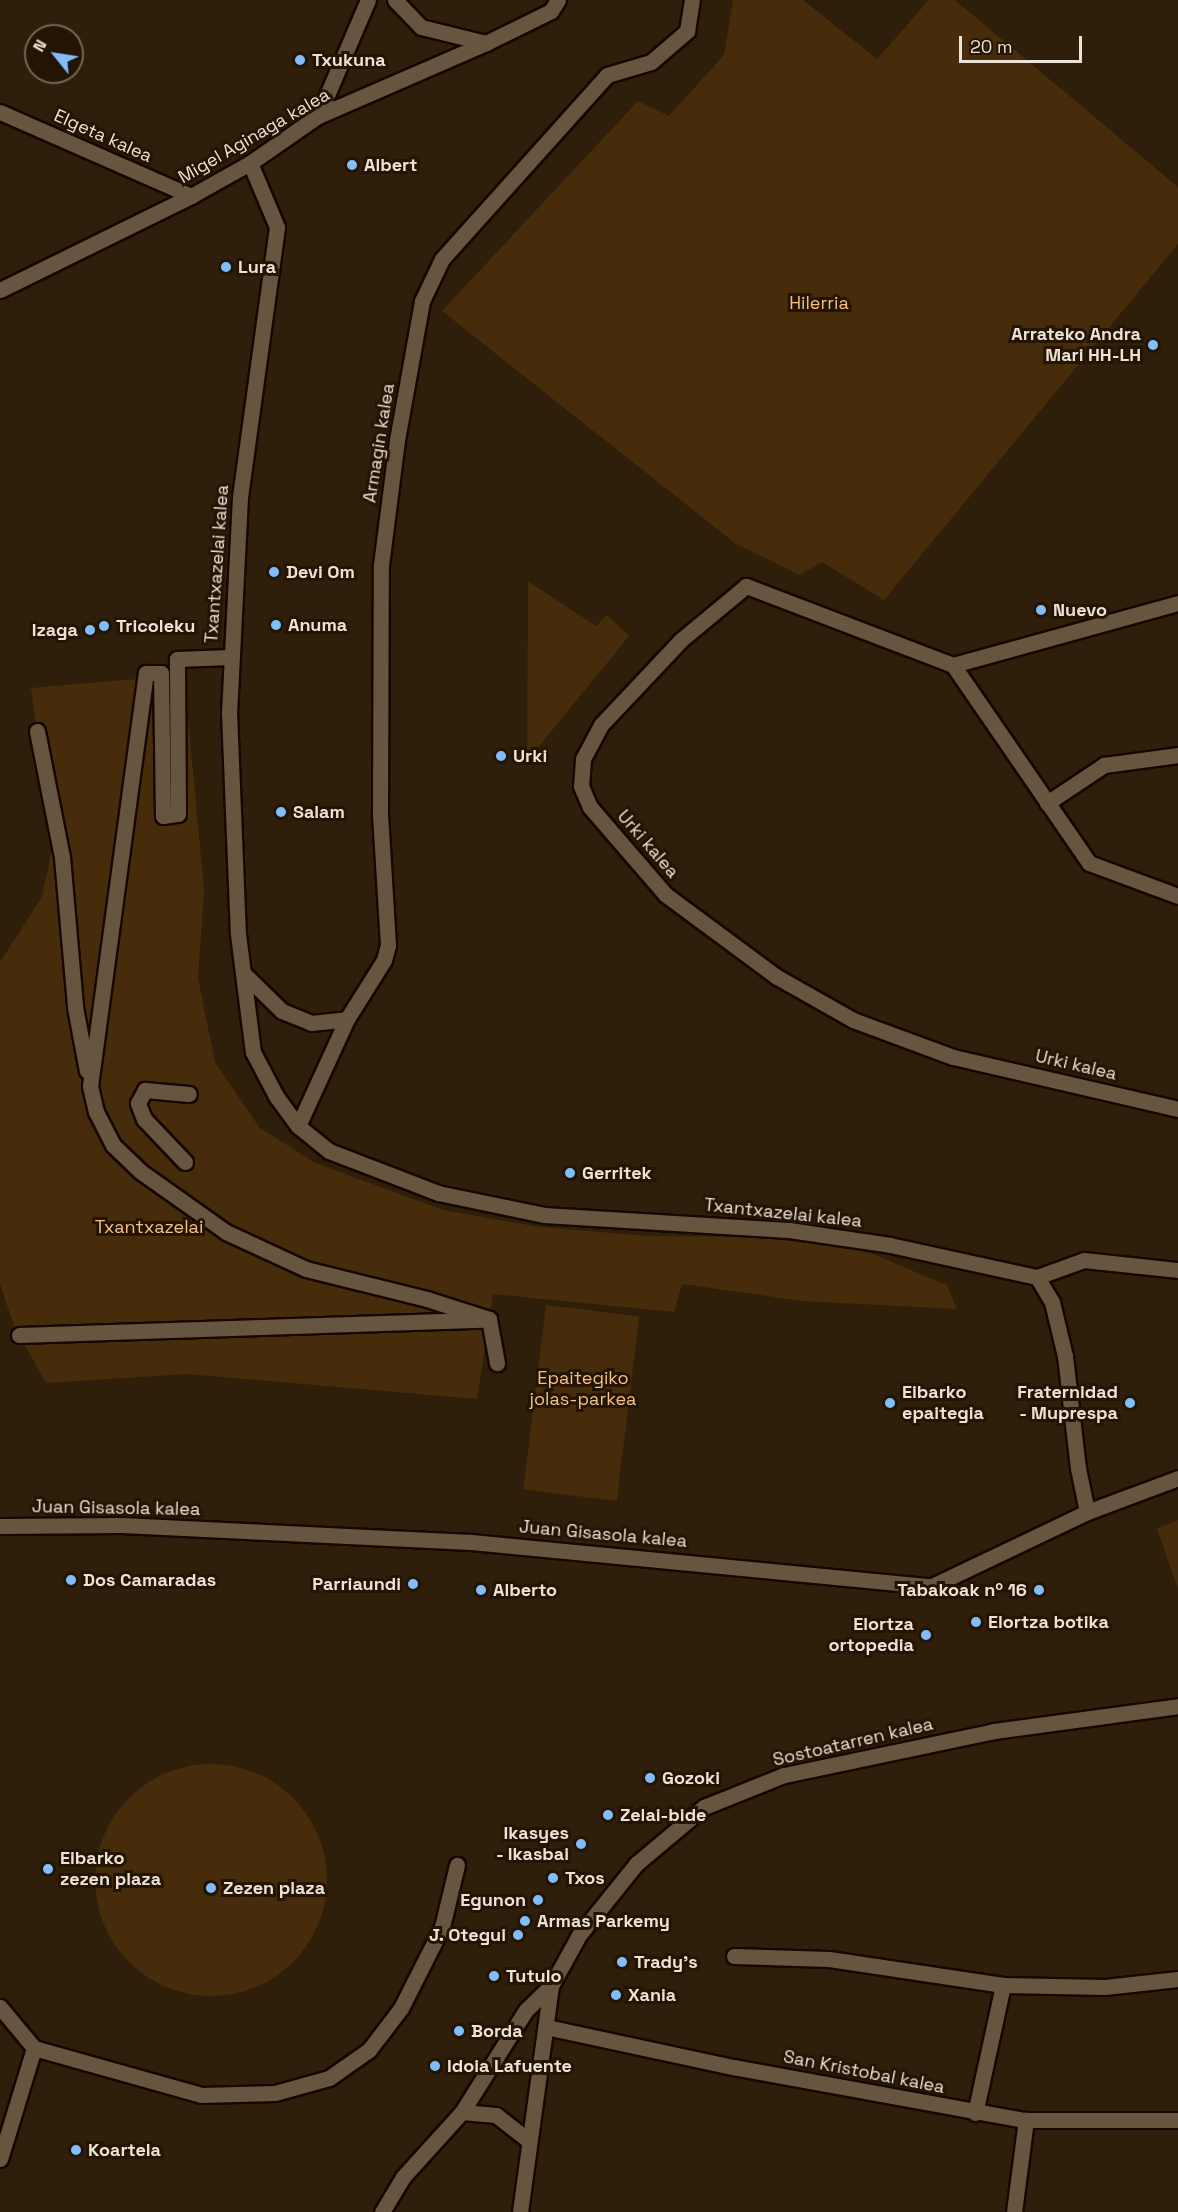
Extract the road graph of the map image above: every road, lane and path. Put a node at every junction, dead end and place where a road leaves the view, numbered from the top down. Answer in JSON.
{"nodes":[{"id":1,"x":368,"y":0,"type":"edge"},
{"id":2,"x":395,"y":0,"type":"edge"},
{"id":3,"x":558,"y":0,"type":"edge"},
{"id":4,"x":692,"y":0,"type":"edge"},
{"id":5,"x":486,"y":43,"type":"junction"},
{"id":6,"x":0,"y":112,"type":"edge"},
{"id":7,"x":318,"y":116,"type":"junction"},
{"id":8,"x":250,"y":163,"type":"junction"},
{"id":9,"x":191,"y":196,"type":"junction"},
{"id":10,"x":0,"y":290,"type":"edge"},
{"id":11,"x":1178,"y":603,"type":"edge"},
{"id":12,"x":230,"y":657,"type":"junction"},
{"id":13,"x":953,"y":665,"type":"junction"},
{"id":14,"x":37,"y":731,"type":"dead end"},
{"id":15,"x":1178,"y":755,"type":"edge"},
{"id":16,"x":1047,"y":803,"type":"junction"},
{"id":17,"x":1178,"y":897,"type":"edge"},
{"id":18,"x":244,"y":975,"type":"junction"},
{"id":19,"x":347,"y":1019,"type":"junction"},
{"id":20,"x":90,"y":1086,"type":"junction"},
{"id":21,"x":189,"y":1094,"type":"dead end"},
{"id":22,"x":1178,"y":1109,"type":"edge"},
{"id":23,"x":298,"y":1126,"type":"junction"},
{"id":24,"x":185,"y":1162,"type":"dead end"},
{"id":25,"x":1178,"y":1270,"type":"edge"},
{"id":26,"x":1037,"y":1277,"type":"junction"},
{"id":27,"x":489,"y":1319,"type":"junction"},
{"id":28,"x":19,"y":1335,"type":"dead end"},
{"id":29,"x":497,"y":1363,"type":"dead end"},
{"id":30,"x":1178,"y":1478,"type":"edge"},
{"id":31,"x":1088,"y":1512,"type":"junction"},
{"id":32,"x":0,"y":1526,"type":"edge"},
{"id":33,"x":1178,"y":1706,"type":"edge"},
{"id":34,"x":456,"y":1865,"type":"dead end"},
{"id":35,"x":734,"y":1956,"type":"dead end"},
{"id":36,"x":1178,"y":1979,"type":"edge"},
{"id":37,"x":1003,"y":1985,"type":"junction"},
{"id":38,"x":551,"y":1986,"type":"junction"},
{"id":39,"x":0,"y":2007,"type":"edge"},
{"id":40,"x":546,"y":2026,"type":"junction"},
{"id":41,"x":34,"y":2048,"type":"junction"},
{"id":42,"x":462,"y":2112,"type":"junction"},
{"id":43,"x":975,"y":2113,"type":"junction"},
{"id":44,"x":1026,"y":2120,"type":"junction"},
{"id":45,"x":1178,"y":2120,"type":"edge"},
{"id":46,"x":529,"y":2141,"type":"junction"},
{"id":47,"x":0,"y":2159,"type":"edge"},
{"id":48,"x":382,"y":2212,"type":"edge"},
{"id":49,"x":519,"y":2212,"type":"edge"},
{"id":50,"x":1014,"y":2212,"type":"edge"}],
"edges":[{"from":1,"to":7,"type":"street"},
{"from":2,"to":5,"type":"street"},
{"from":3,"to":5,"type":"street","name":"Migel Aginaga kalea"},
{"from":4,"to":19,"type":"street","name":"Armagin kalea"},
{"from":5,"to":7,"type":"street","name":"Migel Aginaga kalea"},
{"from":6,"to":9,"type":"street","name":"Elgeta kalea"},
{"from":7,"to":8,"type":"street","name":"Migel Aginaga kalea"},
{"from":8,"to":9,"type":"street","name":"Migel Aginaga kalea"},
{"from":8,"to":12,"type":"street","name":"Txantxazelai kalea"},
{"from":9,"to":10,"type":"street","name":"Migel Aginaga kalea"},
{"from":11,"to":13,"type":"street"},
{"from":12,"to":18,"type":"street","name":"Txantxazelai kalea"},
{"from":12,"to":20,"type":"street"},
{"from":13,"to":16,"type":"street"},
{"from":13,"to":22,"type":"street","name":"Urki kalea"},
{"from":14,"to":20,"type":"street"},
{"from":15,"to":16,"type":"street"},
{"from":16,"to":17,"type":"street"},
{"from":18,"to":19,"type":"street"},
{"from":18,"to":23,"type":"street","name":"Txantxazelai kalea"},
{"from":19,"to":23,"type":"street"},
{"from":20,"to":27,"type":"street"},
{"from":21,"to":24,"type":"street"},
{"from":23,"to":26,"type":"street","name":"Txantxazelai kalea"},
{"from":25,"to":26,"type":"street"},
{"from":26,"to":31,"type":"street"},
{"from":27,"to":28,"type":"street"},
{"from":27,"to":29,"type":"street"},
{"from":30,"to":31,"type":"street","name":"Juan Gisasola kalea"},
{"from":31,"to":32,"type":"street","name":"Juan Gisasola kalea"},
{"from":33,"to":38,"type":"street","name":"Sostoatarren kalea"},
{"from":34,"to":41,"type":"street"},
{"from":35,"to":37,"type":"street"},
{"from":36,"to":37,"type":"street"},
{"from":37,"to":43,"type":"street"},
{"from":38,"to":40,"type":"street","name":"Sostoatarren kalea"},
{"from":38,"to":42,"type":"street","name":"Sostoatarren kalea"},
{"from":39,"to":41,"type":"street"},
{"from":40,"to":43,"type":"street","name":"San Kristobal kalea"},
{"from":40,"to":46,"type":"street","name":"Sostoatarren kalea"},
{"from":41,"to":47,"type":"street"},
{"from":42,"to":46,"type":"street"},
{"from":42,"to":48,"type":"street","name":"Sostoatarren kalea"},
{"from":43,"to":44,"type":"street","name":"San Kristobal kalea"},
{"from":44,"to":45,"type":"street","name":"San Kristobal kalea"},
{"from":44,"to":50,"type":"street"},
{"from":46,"to":49,"type":"street","name":"Sostoatarren kalea"}]}
